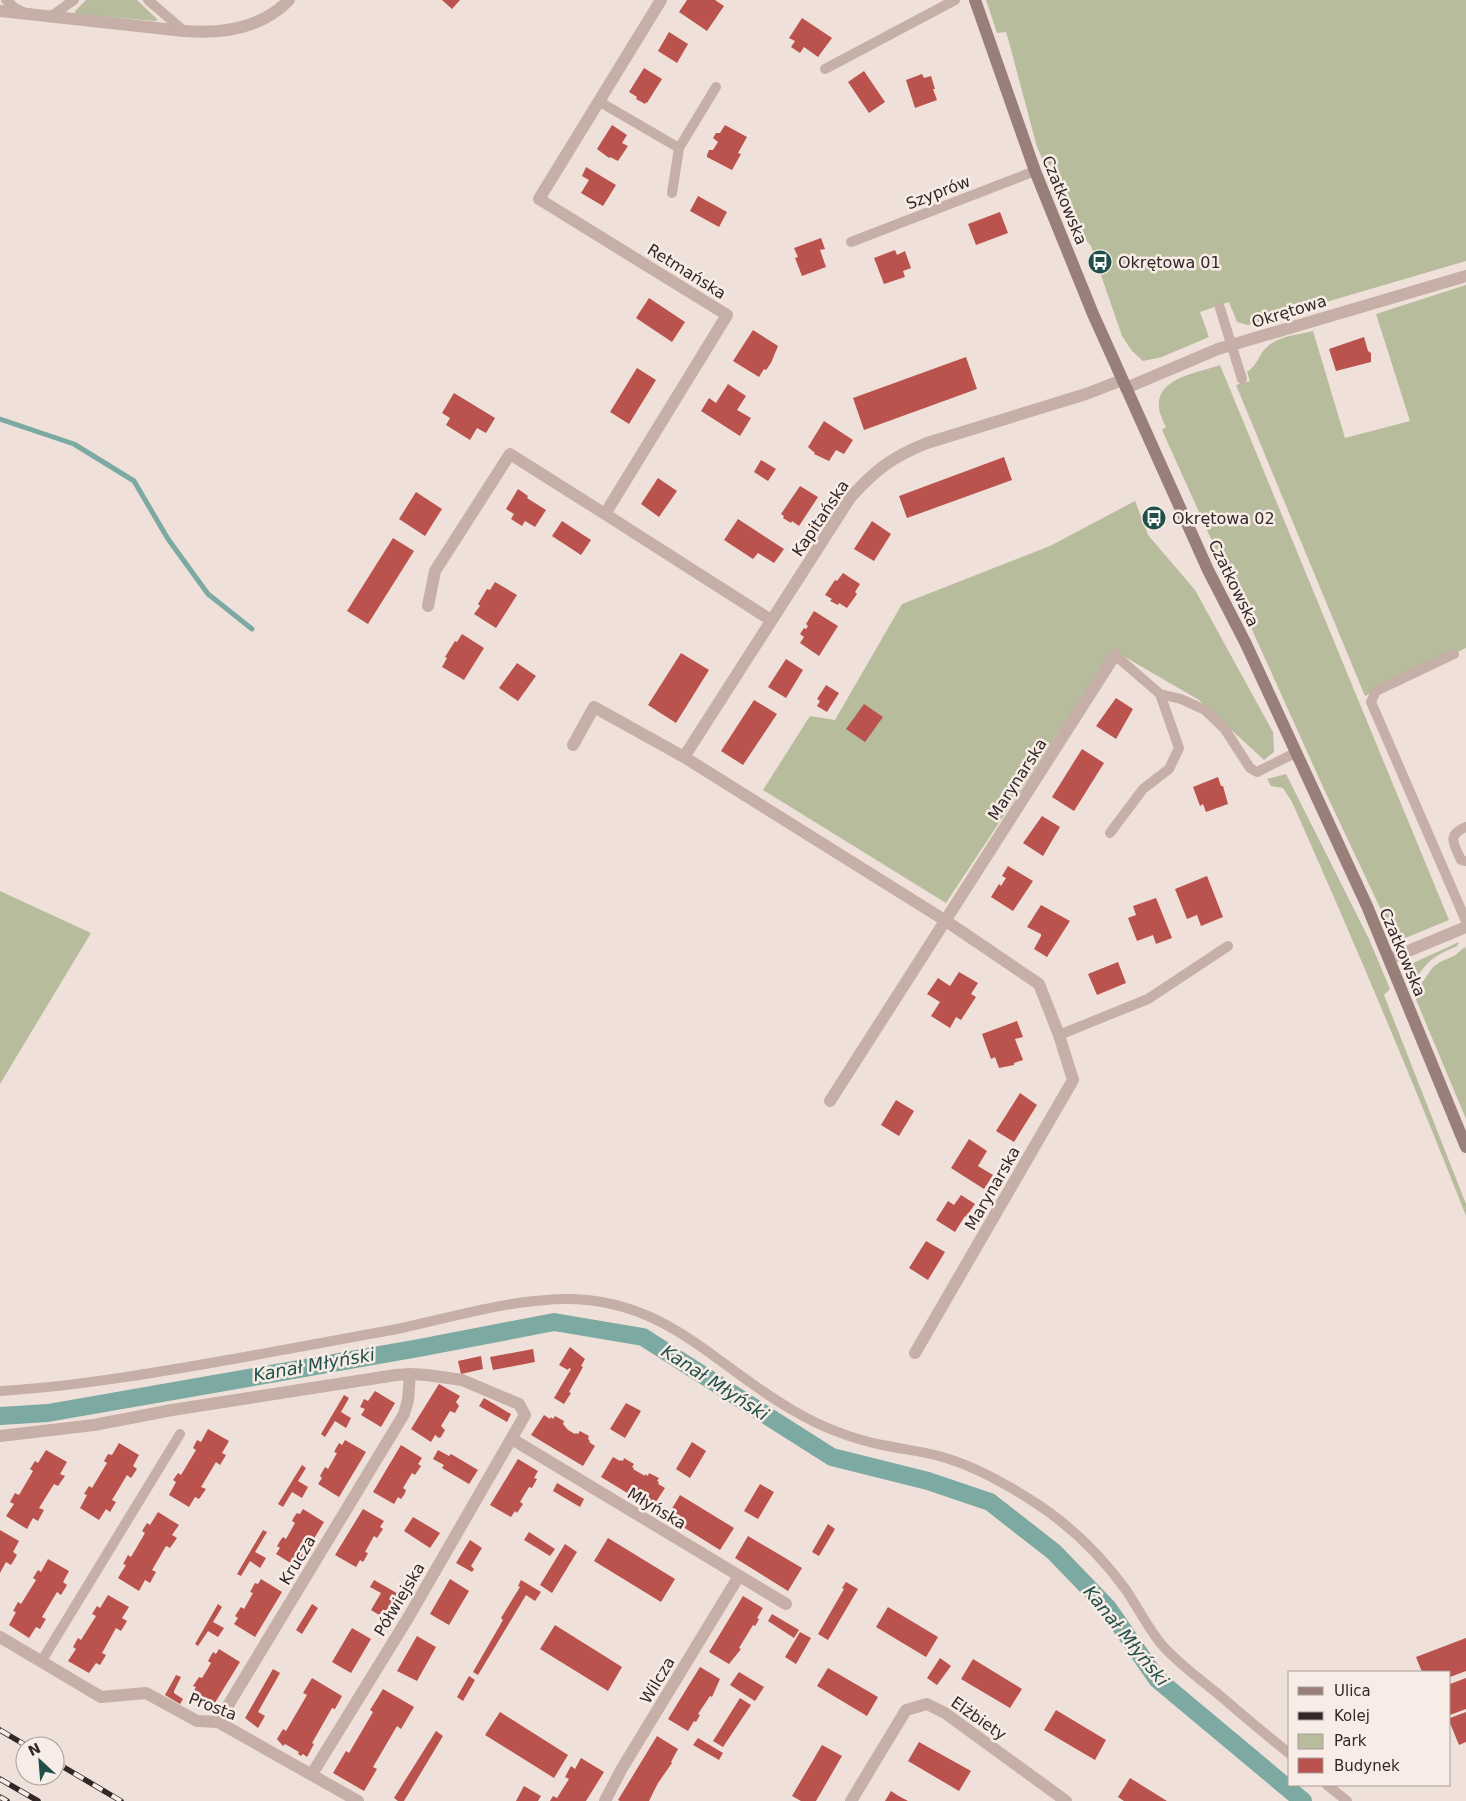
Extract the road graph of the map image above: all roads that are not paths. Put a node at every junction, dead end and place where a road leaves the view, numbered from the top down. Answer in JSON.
{"nodes":[{"id":1,"x":6,"y":0,"type":"edge"},
{"id":2,"x":74,"y":0,"type":"edge"},
{"id":3,"x":148,"y":0,"type":"edge"},
{"id":4,"x":289,"y":0,"type":"edge"},
{"id":5,"x":661,"y":0,"type":"edge"},
{"id":6,"x":955,"y":0,"type":"edge"},
{"id":7,"x":975,"y":0,"type":"edge"},
{"id":8,"x":0,"y":11,"type":"edge"},
{"id":9,"x":28,"y":15,"type":"junction"},
{"id":10,"x":50,"y":17,"type":"junction"},
{"id":11,"x":184,"y":32,"type":"junction"},
{"id":12,"x":825,"y":69,"type":"dead end"},
{"id":13,"x":716,"y":87,"type":"dead end"},
{"id":14,"x":600,"y":102,"type":"junction"},
{"id":15,"x":679,"y":148,"type":"junction"},
{"id":16,"x":1035,"y":171,"type":"junction"},
{"id":17,"x":672,"y":193,"type":"dead end"},
{"id":18,"x":852,"y":242,"type":"dead end"},
{"id":19,"x":1466,"y":276,"type":"edge"},
{"id":20,"x":1220,"y":308,"type":"dead end"},
{"id":21,"x":1231,"y":345,"type":"junction"},
{"id":22,"x":1242,"y":379,"type":"dead end"},
{"id":23,"x":1124,"y":384,"type":"junction"},
{"id":24,"x":605,"y":514,"type":"junction"},
{"id":25,"x":428,"y":606,"type":"dead end"},
{"id":26,"x":771,"y":620,"type":"junction"},
{"id":27,"x":1454,"y":654,"type":"dead end"},
{"id":28,"x":1116,"y":655,"type":"joint"},
{"id":29,"x":1160,"y":694,"type":"junction"},
{"id":30,"x":572,"y":745,"type":"dead end"},
{"id":31,"x":1296,"y":752,"type":"junction"},
{"id":32,"x":684,"y":757,"type":"junction"},
{"id":33,"x":1466,"y":827,"type":"edge"},
{"id":34,"x":1110,"y":833,"type":"dead end"},
{"id":35,"x":1466,"y":861,"type":"edge"},
{"id":36,"x":946,"y":921,"type":"junction"},
{"id":37,"x":1466,"y":921,"type":"edge"},
{"id":38,"x":1466,"y":927,"type":"edge"},
{"id":39,"x":1228,"y":946,"type":"dead end"},
{"id":40,"x":1389,"y":959,"type":"junction"},
{"id":41,"x":1059,"y":1035,"type":"junction"},
{"id":42,"x":830,"y":1101,"type":"dead end"},
{"id":43,"x":1466,"y":1147,"type":"edge"},
{"id":44,"x":915,"y":1353,"type":"dead end"},
{"id":45,"x":410,"y":1374,"type":"junction"},
{"id":46,"x":0,"y":1391,"type":"edge"},
{"id":47,"x":180,"y":1434,"type":"dead end"},
{"id":48,"x":0,"y":1436,"type":"edge"},
{"id":49,"x":512,"y":1439,"type":"junction"},
{"id":50,"x":739,"y":1576,"type":"junction"},
{"id":51,"x":786,"y":1604,"type":"dead end"},
{"id":52,"x":0,"y":1637,"type":"edge"},
{"id":53,"x":41,"y":1662,"type":"junction"},
{"id":54,"x":218,"y":1722,"type":"junction"},
{"id":55,"x":1288,"y":1752,"type":"edge"},
{"id":56,"x":312,"y":1774,"type":"junction"},
{"id":57,"x":1328,"y":1786,"type":"edge"},
{"id":58,"x":358,"y":1801,"type":"edge"},
{"id":59,"x":605,"y":1801,"type":"edge"},
{"id":60,"x":851,"y":1801,"type":"edge"},
{"id":61,"x":1066,"y":1801,"type":"edge"},
{"id":62,"x":1347,"y":1801,"type":"edge"}],
"edges":[{"from":1,"to":9,"type":"lane"},
{"from":2,"to":10,"type":"lane"},
{"from":3,"to":11,"type":"lane"},
{"from":4,"to":11,"type":"street"},
{"from":5,"to":14,"type":"street","name":"Retmańska"},
{"from":6,"to":12,"type":"lane"},
{"from":7,"to":16,"type":"street","name":"Czatkowska"},
{"from":8,"to":9,"type":"street"},
{"from":9,"to":10,"type":"street"},
{"from":10,"to":11,"type":"street"},
{"from":13,"to":15,"type":"lane"},
{"from":14,"to":15,"type":"lane"},
{"from":14,"to":24,"type":"street","name":"Retmańska"},
{"from":15,"to":17,"type":"lane"},
{"from":16,"to":18,"type":"lane","name":"Szyprów"},
{"from":16,"to":23,"type":"street","name":"Czatkowska"},
{"from":19,"to":21,"type":"street","name":"Okrętowa"},
{"from":20,"to":21,"type":"lane"},
{"from":21,"to":22,"type":"lane"},
{"from":21,"to":23,"type":"street","name":"Okrętowa"},
{"from":23,"to":26,"type":"street","name":"Kapitańska"},
{"from":23,"to":31,"type":"street","name":"Czatkowska"},
{"from":24,"to":25,"type":"street"},
{"from":24,"to":26,"type":"street"},
{"from":26,"to":32,"type":"street","name":"Kapitańska"},
{"from":27,"to":37,"type":"lane"},
{"from":28,"to":29,"type":"lane"},
{"from":28,"to":36,"type":"street","name":"Marynarska"},
{"from":29,"to":31,"type":"lane"},
{"from":29,"to":34,"type":"lane"},
{"from":30,"to":32,"type":"street"},
{"from":31,"to":40,"type":"street","name":"Czatkowska"},
{"from":32,"to":36,"type":"street"},
{"from":33,"to":35,"type":"lane"},
{"from":36,"to":41,"type":"street","name":"Marynarska"},
{"from":36,"to":42,"type":"street","name":"Marynarska"},
{"from":38,"to":40,"type":"street"},
{"from":39,"to":41,"type":"lane"},
{"from":40,"to":43,"type":"street","name":"Czatkowska"},
{"from":41,"to":44,"type":"street","name":"Marynarska"},
{"from":45,"to":48,"type":"street"},
{"from":45,"to":49,"type":"street","name":"Półwiejska"},
{"from":45,"to":54,"type":"street","name":"Krucza"},
{"from":46,"to":55,"type":"lane"},
{"from":47,"to":53,"type":"lane"},
{"from":49,"to":50,"type":"street","name":"Młyńska"},
{"from":49,"to":56,"type":"street","name":"Półwiejska"},
{"from":50,"to":51,"type":"street","name":"Młyńska"},
{"from":50,"to":59,"type":"street","name":"Wilcza"},
{"from":52,"to":53,"type":"street","name":"Prosta"},
{"from":53,"to":54,"type":"street","name":"Prosta"},
{"from":54,"to":56,"type":"street","name":"Prosta"},
{"from":56,"to":58,"type":"street","name":"Prosta"},
{"from":57,"to":62,"type":"lane"},
{"from":60,"to":61,"type":"street","name":"Elżbiety"}]}
